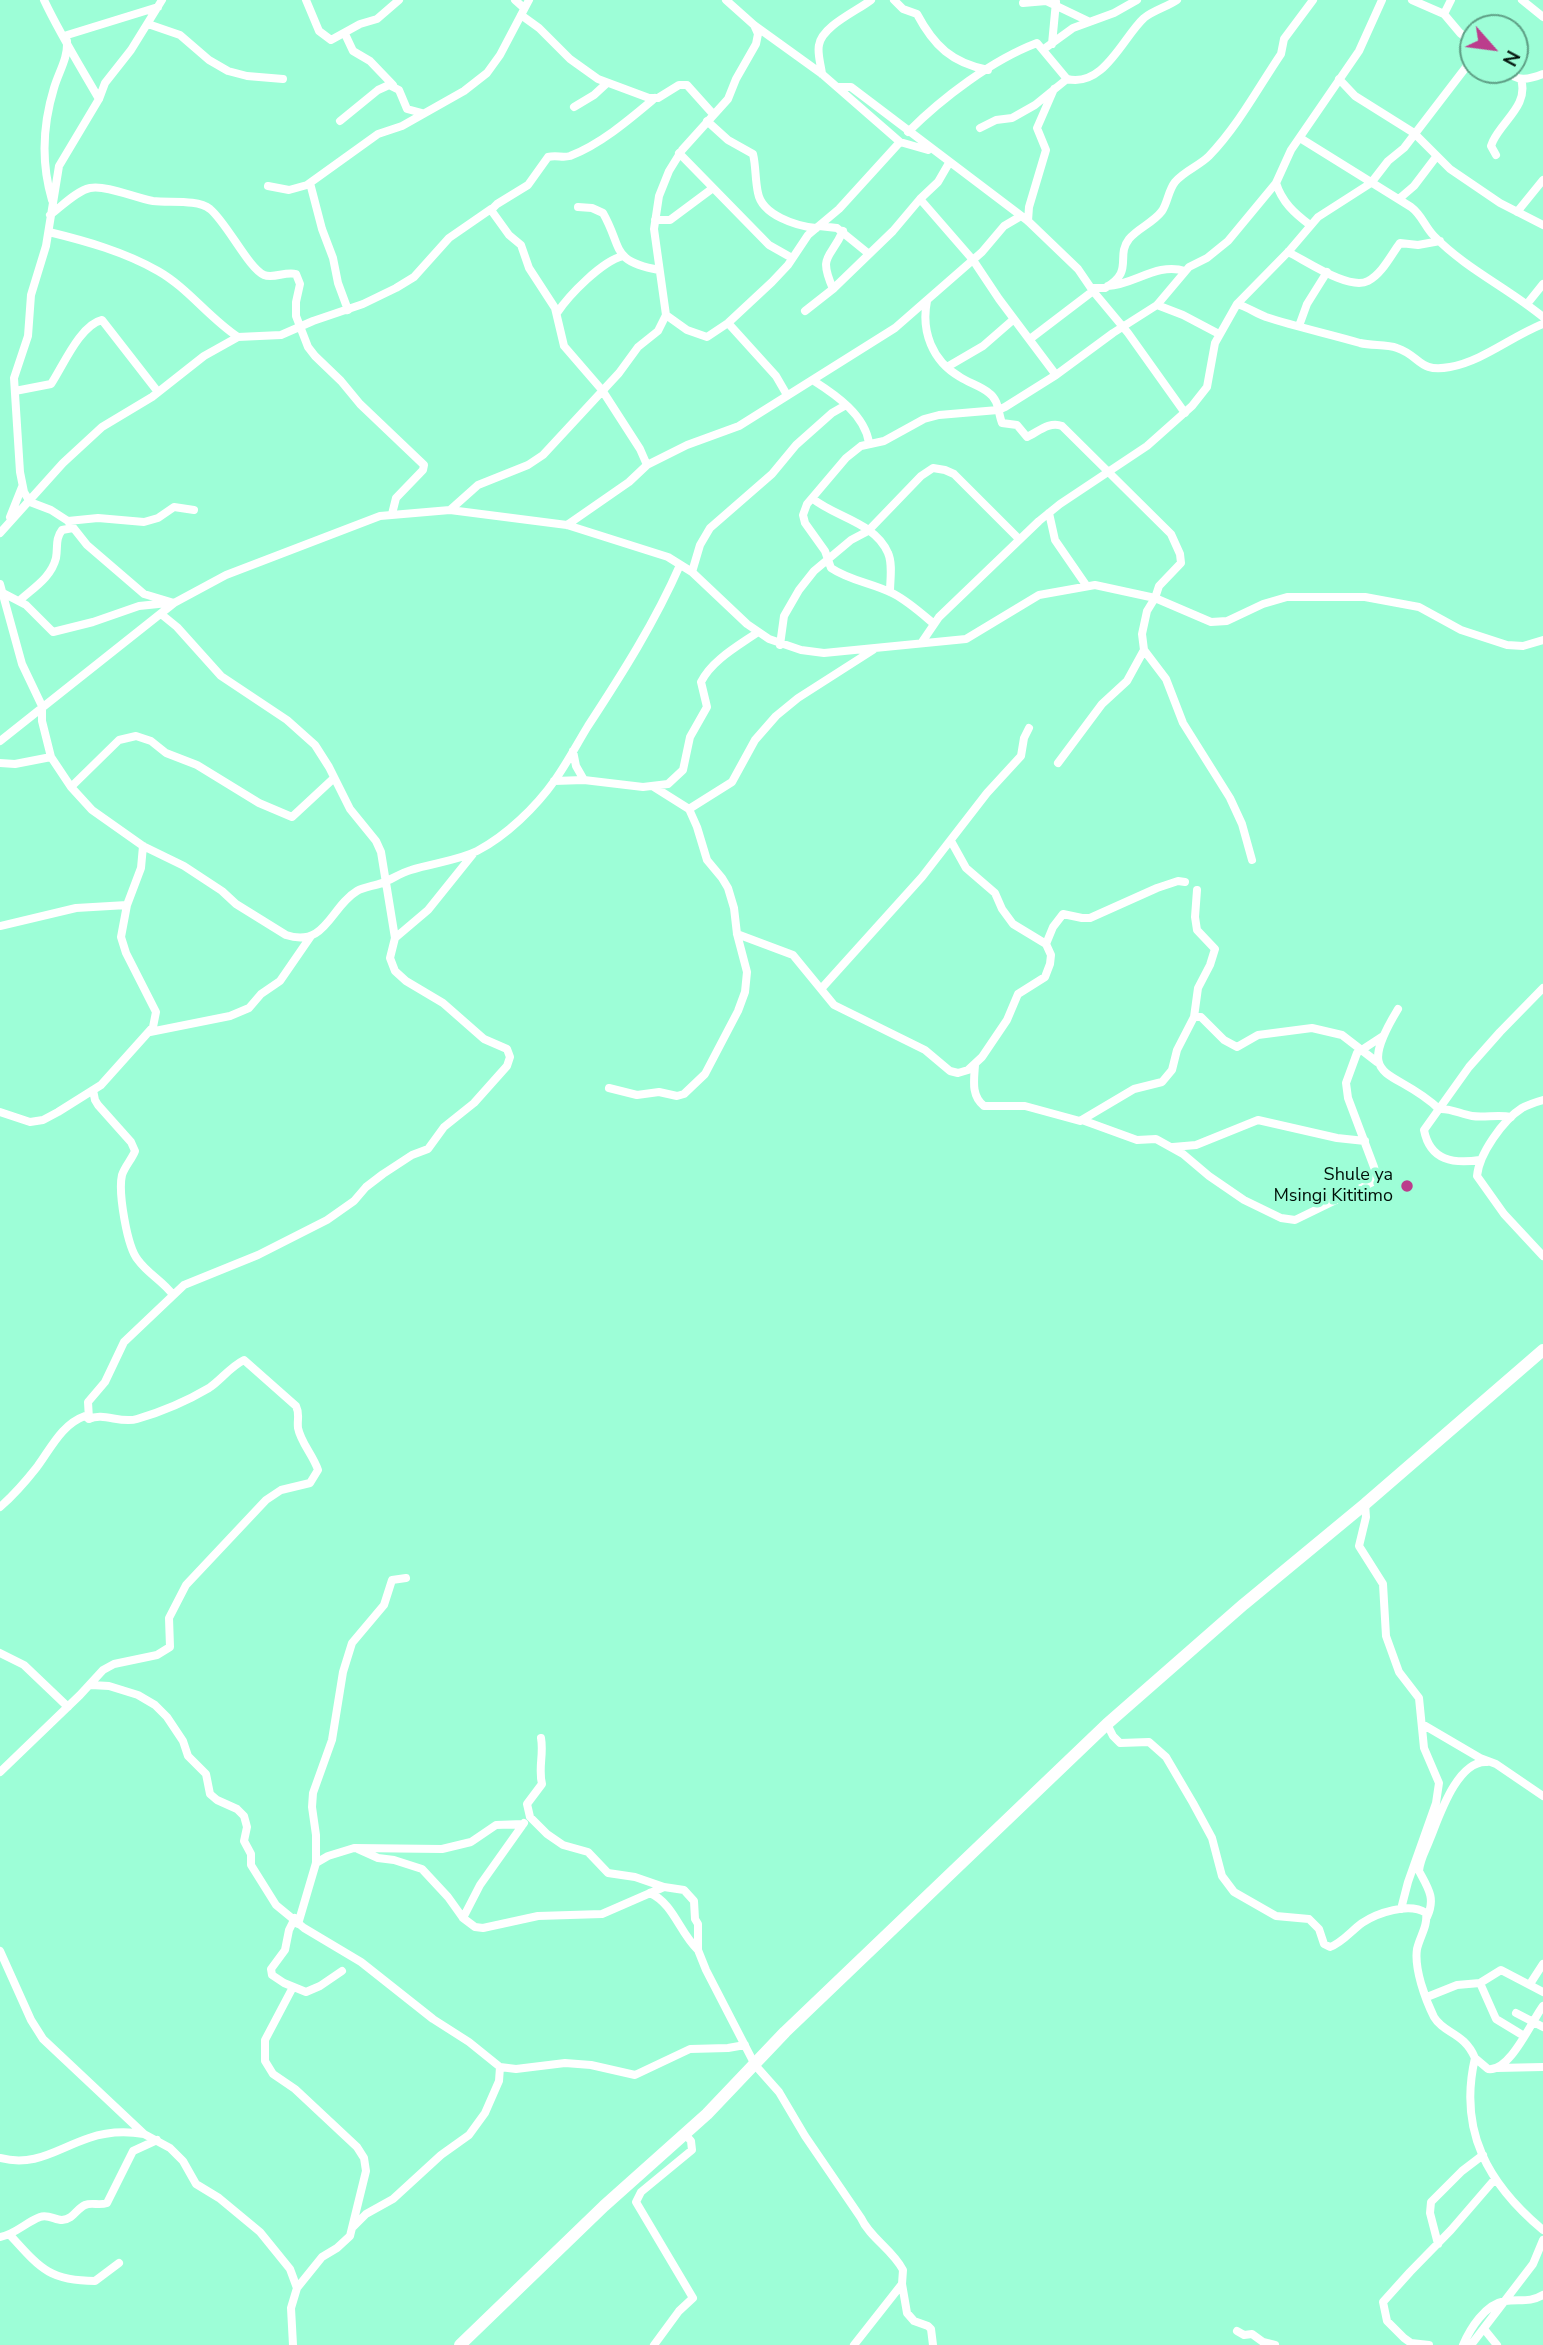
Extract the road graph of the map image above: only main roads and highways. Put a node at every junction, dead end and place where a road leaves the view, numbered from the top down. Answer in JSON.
{"nodes":[{"id":1,"x":1543,"y":1350,"type":"edge"},
{"id":2,"x":460,"y":2345,"type":"edge"}],
"edges":[{"from":1,"to":2,"type":"highway"}]}
